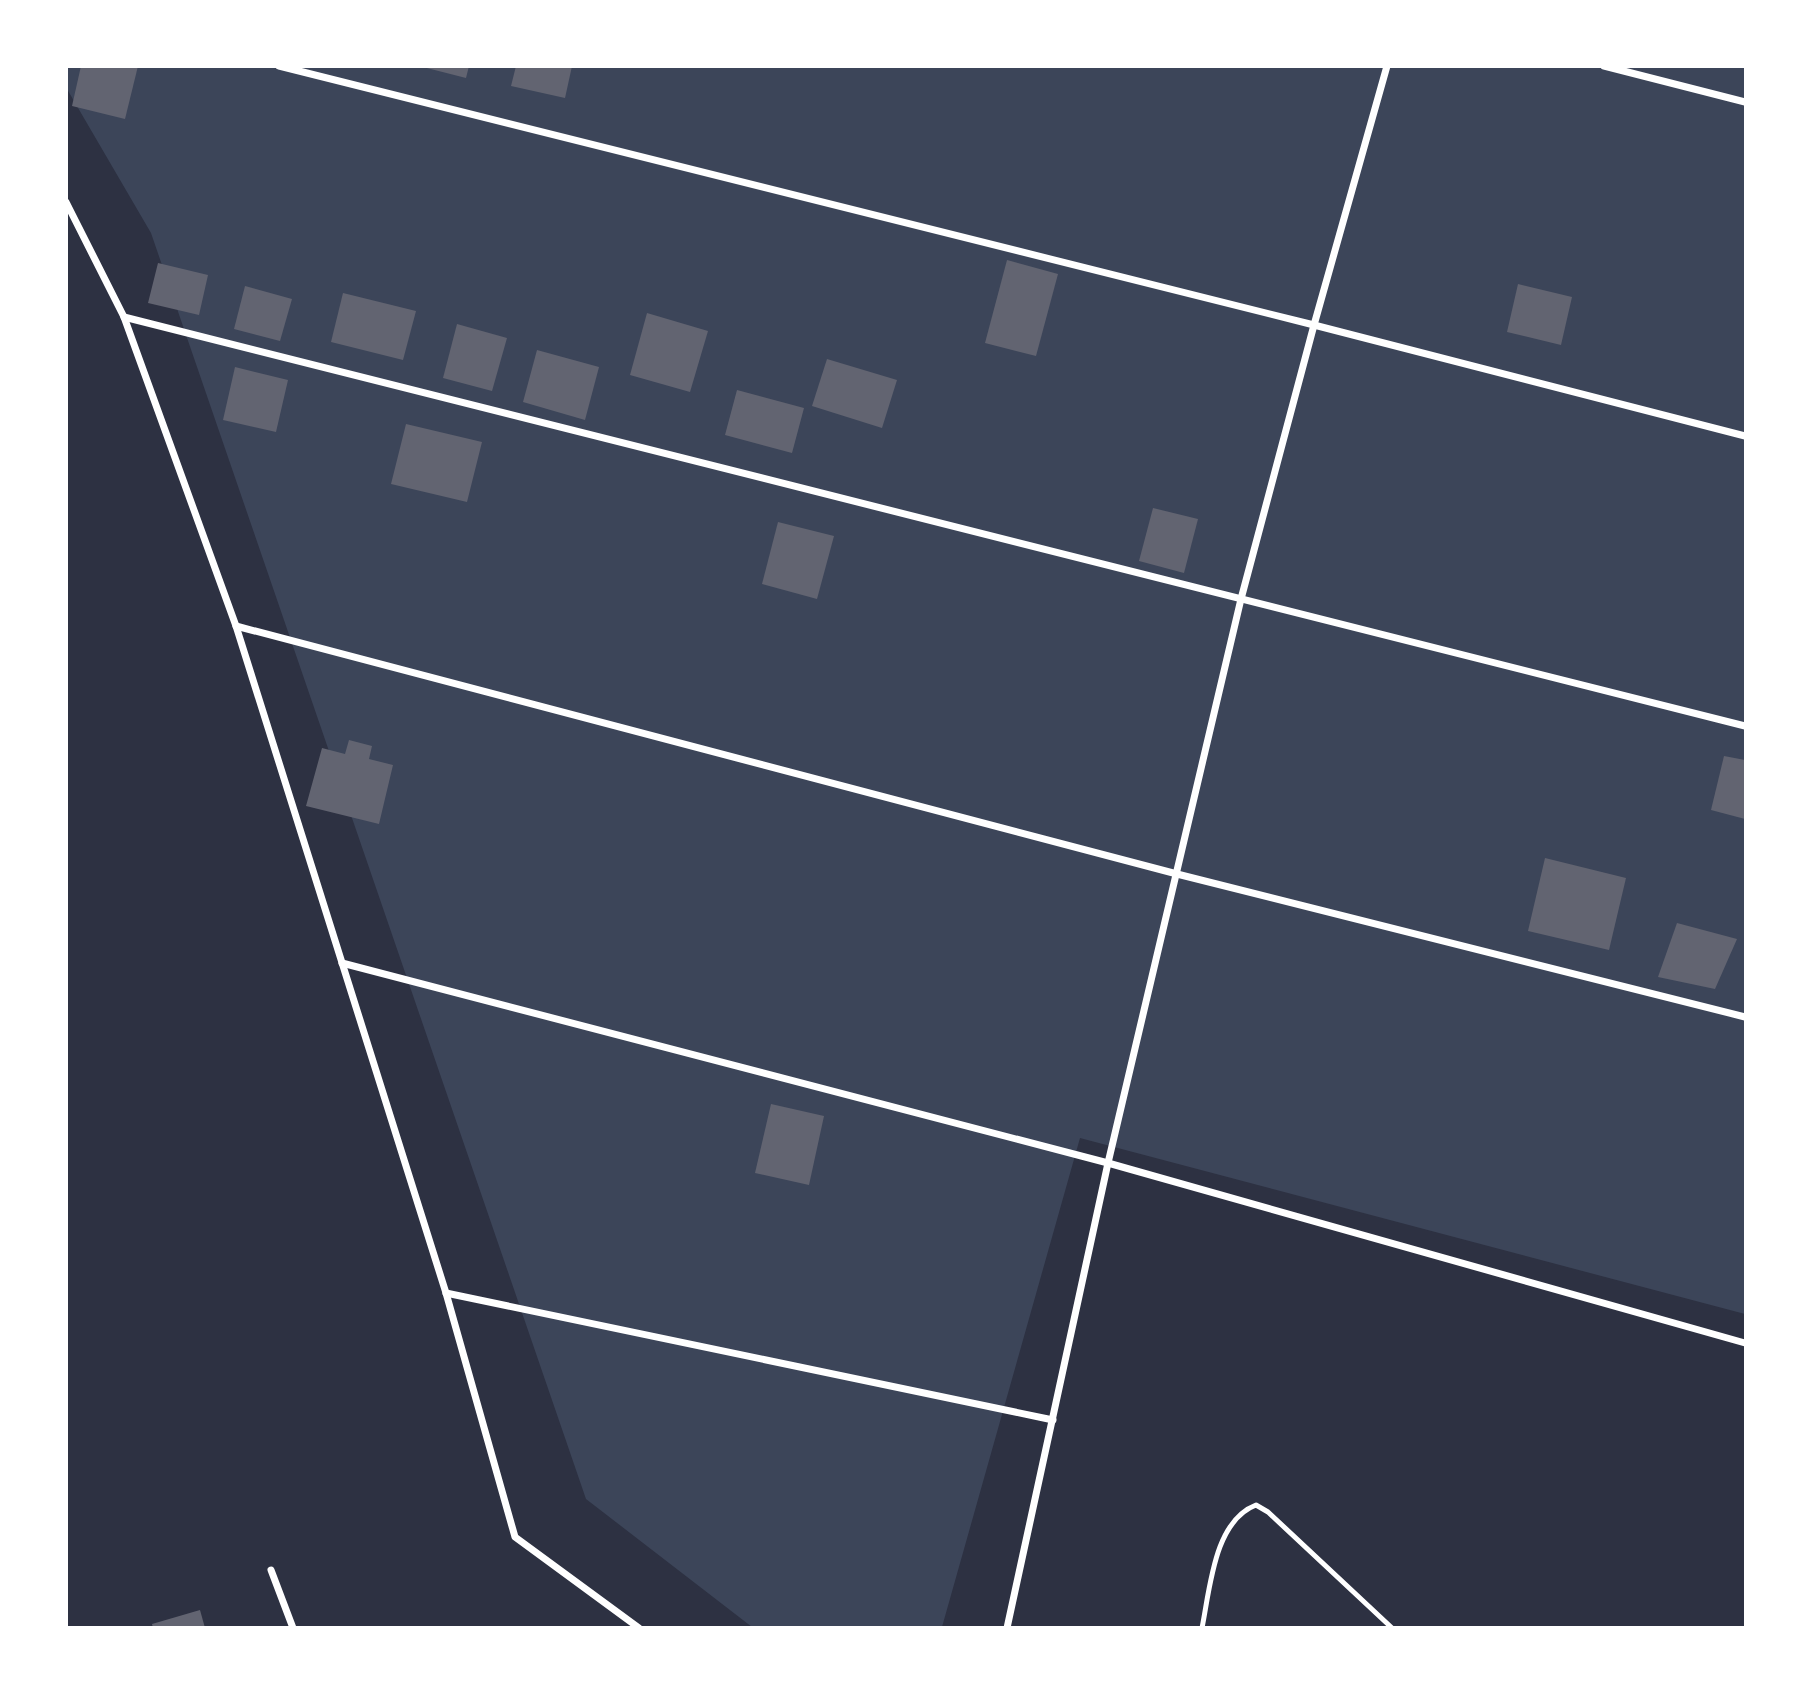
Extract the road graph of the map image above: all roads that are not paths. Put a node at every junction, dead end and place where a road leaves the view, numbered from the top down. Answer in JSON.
{"nodes":[{"id":1,"x":279,"y":66,"type":"edge"},
{"id":2,"x":1387,"y":66,"type":"edge"},
{"id":3,"x":1605,"y":66,"type":"edge"},
{"id":4,"x":1745,"y":102,"type":"edge"},
{"id":5,"x":66,"y":202,"type":"edge"},
{"id":6,"x":124,"y":317,"type":"junction"},
{"id":7,"x":1314,"y":325,"type":"junction"},
{"id":8,"x":1745,"y":436,"type":"edge"},
{"id":9,"x":1241,"y":599,"type":"junction"},
{"id":10,"x":236,"y":626,"type":"junction"},
{"id":11,"x":1745,"y":726,"type":"edge"},
{"id":12,"x":1177,"y":874,"type":"junction"},
{"id":13,"x":342,"y":963,"type":"junction"},
{"id":14,"x":1745,"y":1017,"type":"edge"},
{"id":15,"x":1108,"y":1163,"type":"junction"},
{"id":16,"x":446,"y":1293,"type":"junction"},
{"id":17,"x":1745,"y":1343,"type":"edge"},
{"id":18,"x":1053,"y":1420,"type":"junction"},
{"id":19,"x":271,"y":1570,"type":"dead end"},
{"id":20,"x":293,"y":1628,"type":"edge"},
{"id":21,"x":639,"y":1628,"type":"edge"},
{"id":22,"x":1007,"y":1628,"type":"edge"},
{"id":23,"x":1202,"y":1628,"type":"edge"},
{"id":24,"x":1392,"y":1628,"type":"edge"}],
"edges":[{"from":1,"to":7,"type":"street"},
{"from":2,"to":7,"type":"street"},
{"from":3,"to":4,"type":"street"},
{"from":5,"to":6,"type":"street"},
{"from":6,"to":9,"type":"street"},
{"from":6,"to":10,"type":"street"},
{"from":7,"to":8,"type":"street"},
{"from":7,"to":9,"type":"street"},
{"from":9,"to":11,"type":"street"},
{"from":9,"to":12,"type":"street"},
{"from":10,"to":12,"type":"street"},
{"from":10,"to":13,"type":"street"},
{"from":12,"to":14,"type":"street"},
{"from":12,"to":15,"type":"street"},
{"from":13,"to":15,"type":"street"},
{"from":13,"to":16,"type":"street"},
{"from":15,"to":17,"type":"street"},
{"from":15,"to":18,"type":"street"},
{"from":16,"to":18,"type":"street"},
{"from":16,"to":21,"type":"street"},
{"from":18,"to":22,"type":"street"},
{"from":19,"to":20,"type":"street"},
{"from":23,"to":24,"type":"lane"}]}
